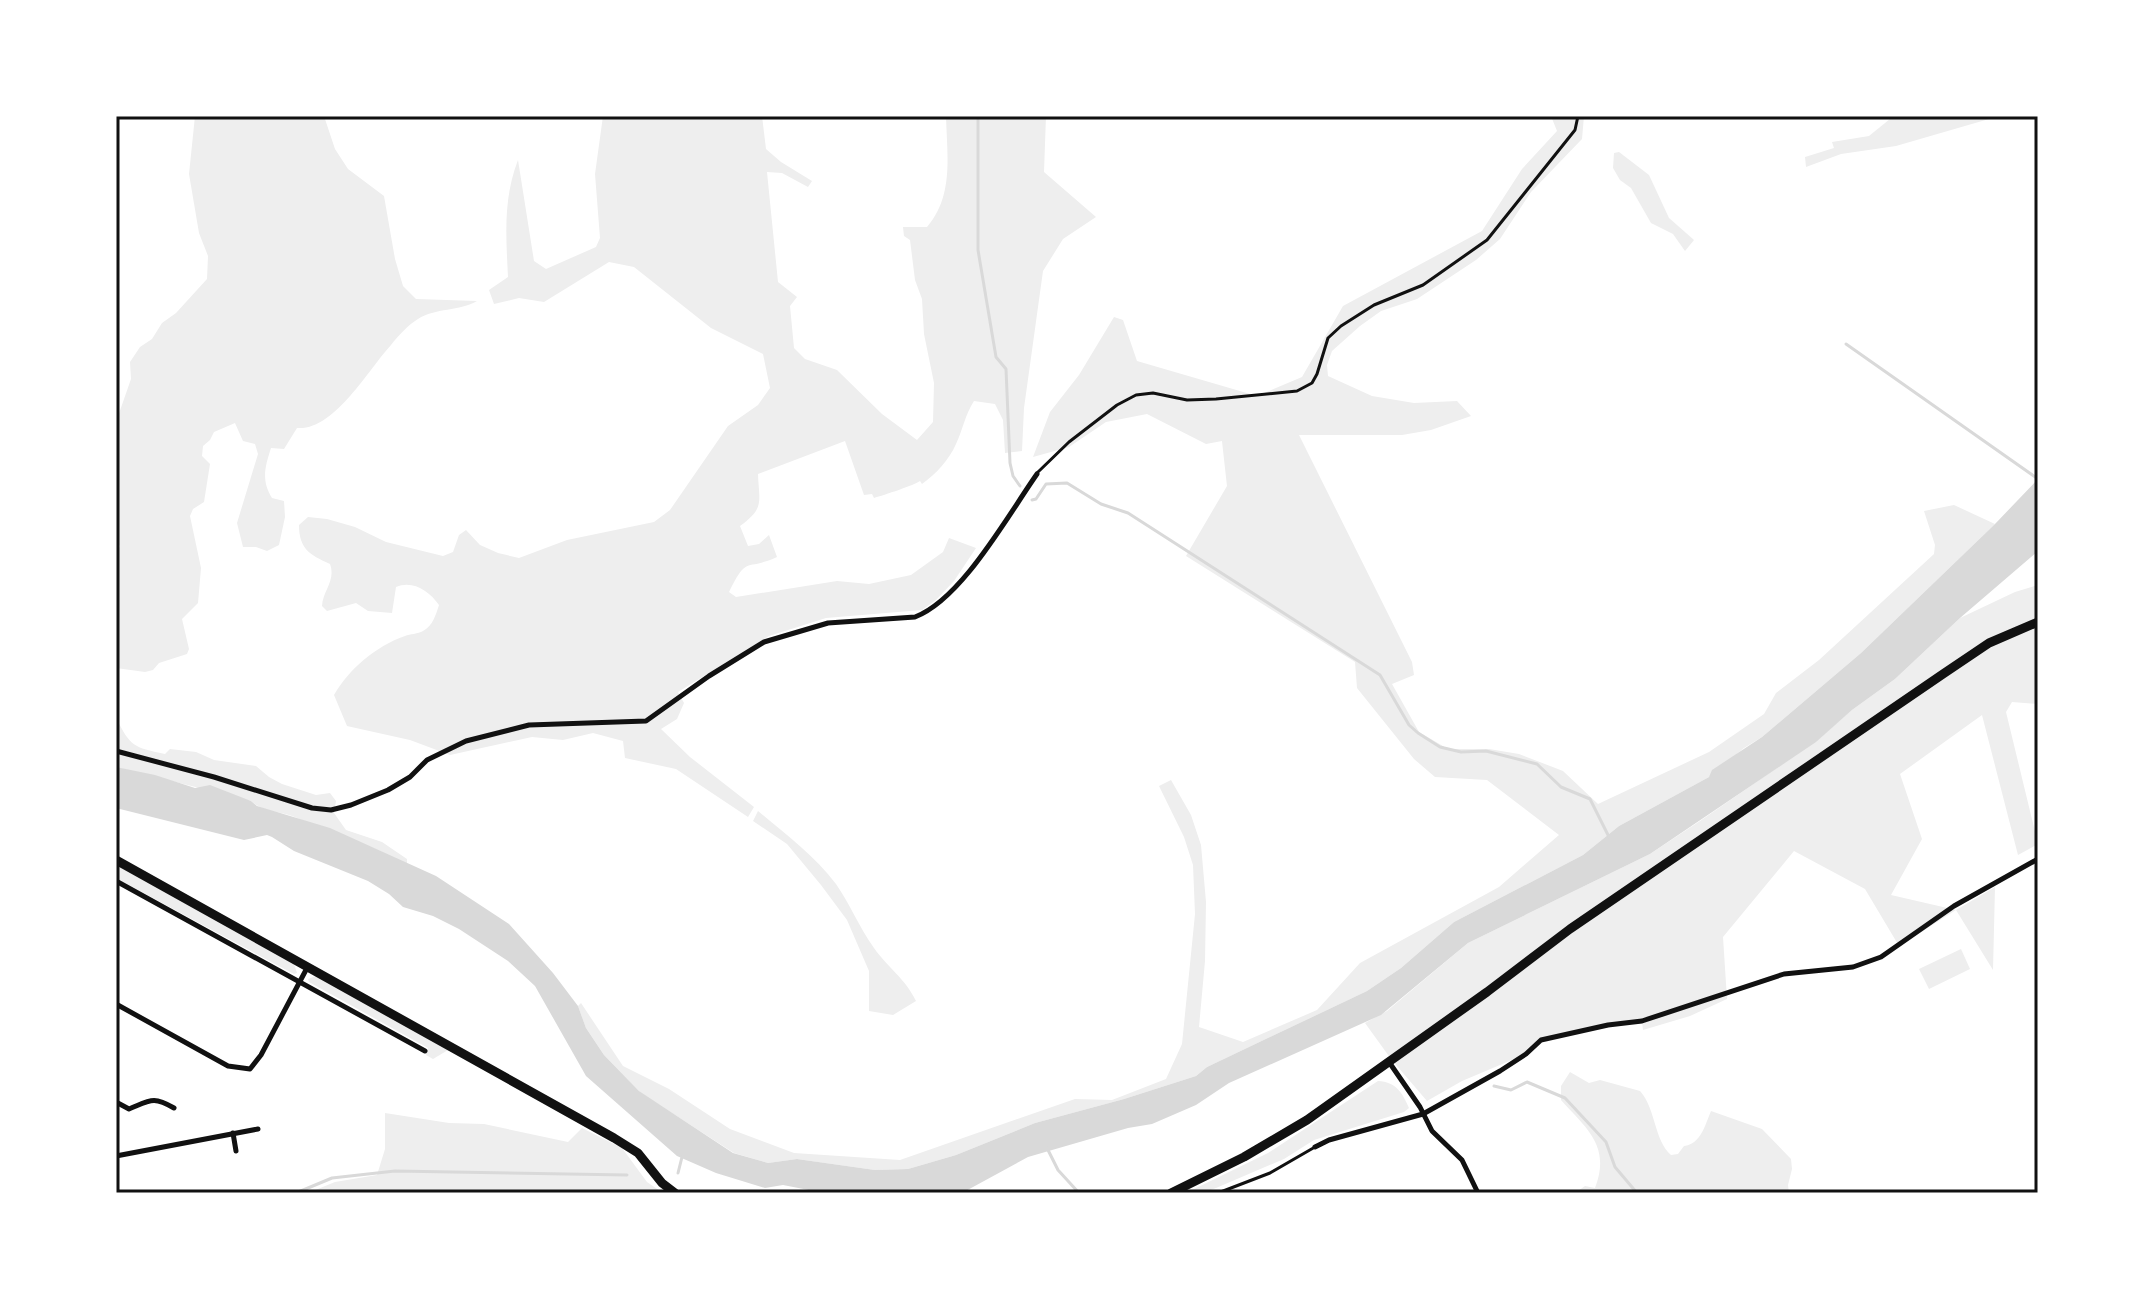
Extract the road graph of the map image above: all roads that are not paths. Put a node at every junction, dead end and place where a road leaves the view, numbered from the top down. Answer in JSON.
{"nodes":[{"id":1,"x":1578,"y":116,"type":"edge"},
{"id":2,"x":1037,"y":474,"type":"joint"},
{"id":3,"x":2038,"y":622,"type":"edge"},
{"id":4,"x":116,"y":751,"type":"edge"},
{"id":5,"x":2038,"y":859,"type":"edge"},
{"id":6,"x":116,"y":860,"type":"edge"},
{"id":7,"x":116,"y":881,"type":"edge"},
{"id":8,"x":307,"y":966,"type":"junction"},
{"id":9,"x":299,"y":981,"type":"junction"},
{"id":10,"x":116,"y":1004,"type":"edge"},
{"id":11,"x":425,"y":1051,"type":"dead end"},
{"id":12,"x":1389,"y":1062,"type":"junction"},
{"id":13,"x":116,"y":1102,"type":"edge"},
{"id":14,"x":174,"y":1108,"type":"dead end"},
{"id":15,"x":129,"y":1109,"type":"junction"},
{"id":16,"x":1423,"y":1114,"type":"junction"},
{"id":17,"x":130,"y":1120,"type":"dead end"},
{"id":18,"x":258,"y":1129,"type":"dead end"},
{"id":19,"x":233,"y":1133,"type":"junction"},
{"id":20,"x":1315,"y":1147,"type":"joint"},
{"id":21,"x":236,"y":1151,"type":"dead end"},
{"id":22,"x":116,"y":1156,"type":"edge"},
{"id":23,"x":675,"y":1193,"type":"edge"},
{"id":24,"x":1171,"y":1193,"type":"edge"},
{"id":25,"x":1218,"y":1193,"type":"edge"},
{"id":26,"x":1478,"y":1193,"type":"edge"}],
"edges":[{"from":1,"to":2,"type":"lane"},
{"from":2,"to":4,"type":"street"},
{"from":3,"to":12,"type":"main road"},
{"from":5,"to":16,"type":"street"},
{"from":6,"to":8,"type":"main road"},
{"from":7,"to":9,"type":"street"},
{"from":8,"to":9,"type":"street"},
{"from":8,"to":23,"type":"main road"},
{"from":9,"to":10,"type":"street"},
{"from":9,"to":11,"type":"street"},
{"from":12,"to":16,"type":"street"},
{"from":12,"to":24,"type":"main road"},
{"from":13,"to":15,"type":"street"},
{"from":14,"to":15,"type":"street"},
{"from":15,"to":17,"type":"street"},
{"from":16,"to":20,"type":"street"},
{"from":16,"to":26,"type":"street"},
{"from":18,"to":19,"type":"street"},
{"from":19,"to":21,"type":"street"},
{"from":19,"to":22,"type":"street"},
{"from":20,"to":25,"type":"lane"}]}
